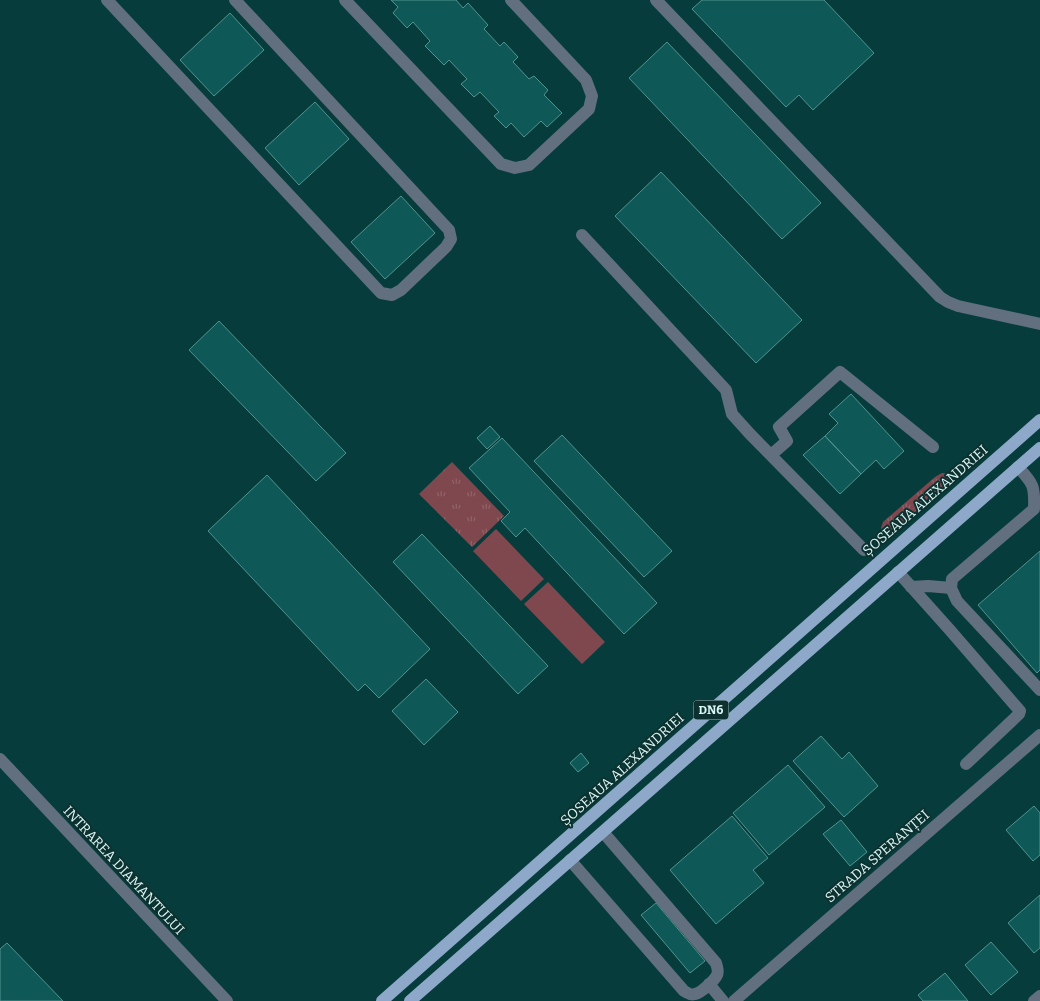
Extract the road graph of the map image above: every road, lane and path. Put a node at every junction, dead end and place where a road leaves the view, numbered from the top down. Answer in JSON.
{"nodes":[{"id":1,"x":107,"y":0,"type":"edge"},
{"id":2,"x":235,"y":0,"type":"edge"},
{"id":3,"x":345,"y":0,"type":"edge"},
{"id":4,"x":511,"y":0,"type":"edge"},
{"id":5,"x":656,"y":0,"type":"edge"},
{"id":6,"x":582,"y":236,"type":"dead end"},
{"id":7,"x":1040,"y":324,"type":"edge"},
{"id":8,"x":1040,"y":420,"type":"edge"},
{"id":9,"x":933,"y":447,"type":"dead end"},
{"id":10,"x":1040,"y":448,"type":"edge"},
{"id":11,"x":771,"y":455,"type":"junction"},
{"id":12,"x":1018,"y":467,"type":"junction"},
{"id":13,"x":864,"y":550,"type":"dead end"},
{"id":14,"x":898,"y":572,"type":"junction"},
{"id":15,"x":911,"y":587,"type":"junction"},
{"id":16,"x":950,"y":588,"type":"junction"},
{"id":17,"x":1040,"y":690,"type":"edge"},
{"id":18,"x":1040,"y":734,"type":"edge"},
{"id":19,"x":0,"y":759,"type":"edge"},
{"id":20,"x":966,"y":764,"type":"dead end"},
{"id":21,"x":603,"y":832,"type":"junction"},
{"id":22,"x":570,"y":860,"type":"junction"},
{"id":23,"x":709,"y":984,"type":"junction"},
{"id":24,"x":1040,"y":996,"type":"edge"},
{"id":25,"x":227,"y":1001,"type":"edge"},
{"id":26,"x":382,"y":1001,"type":"edge"},
{"id":27,"x":410,"y":1001,"type":"edge"},
{"id":28,"x":723,"y":1001,"type":"edge"},
{"id":29,"x":734,"y":1001,"type":"edge"},
{"id":30,"x":1034,"y":1001,"type":"edge"}],
"edges":[{"from":1,"to":2,"type":"street"},
{"from":3,"to":4,"type":"street"},
{"from":5,"to":7,"type":"street"},
{"from":6,"to":11,"type":"street"},
{"from":8,"to":26,"type":"main road","name":"ȘOSEAUA ALEXANDRIEI","number":"DN6"},
{"from":9,"to":11,"type":"street"},
{"from":10,"to":12,"type":"main road","number":"DN6"},
{"from":11,"to":13,"type":"street"},
{"from":12,"to":14,"type":"main road","number":"DN6"},
{"from":12,"to":16,"type":"street"},
{"from":14,"to":15,"type":"street"},
{"from":14,"to":21,"type":"main road","number":"DN6"},
{"from":15,"to":16,"type":"street"},
{"from":15,"to":20,"type":"street"},
{"from":16,"to":17,"type":"street"},
{"from":18,"to":29,"type":"street","name":"STRADA SPERANȚEI"},
{"from":19,"to":25,"type":"street","name":"INTRAREA DIAMANTULUI"},
{"from":21,"to":22,"type":"main road","number":"DN6"},
{"from":21,"to":23,"type":"street"},
{"from":22,"to":23,"type":"street"},
{"from":22,"to":27,"type":"main road","number":"DN6"},
{"from":23,"to":28,"type":"street"},
{"from":24,"to":30,"type":"street"}]}
